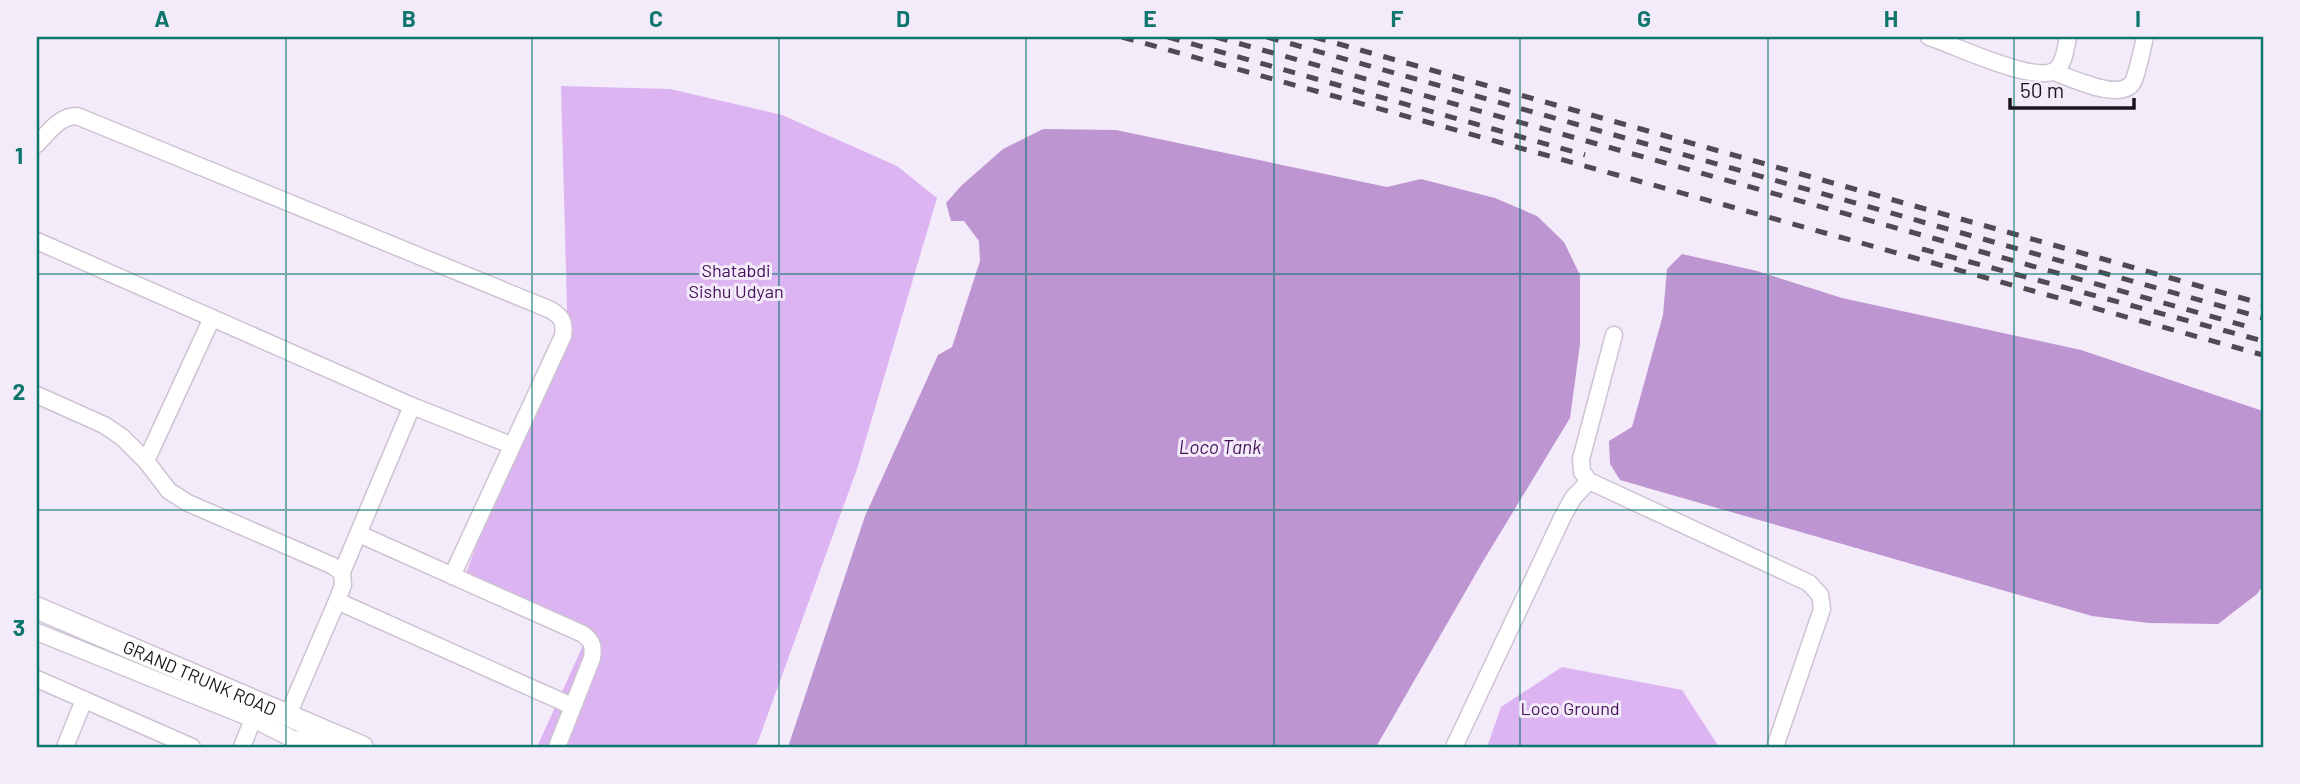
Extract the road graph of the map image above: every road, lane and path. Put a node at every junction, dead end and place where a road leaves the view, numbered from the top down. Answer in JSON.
{"nodes":[{"id":1,"x":1934,"y":37,"type":"edge"},
{"id":2,"x":2068,"y":37,"type":"edge"},
{"id":3,"x":2145,"y":37,"type":"edge"},
{"id":4,"x":2054,"y":72,"type":"junction"},
{"id":5,"x":37,"y":145,"type":"edge"},
{"id":6,"x":37,"y":242,"type":"edge"},
{"id":7,"x":212,"y":318,"type":"junction"},
{"id":8,"x":1614,"y":335,"type":"dead end"},
{"id":9,"x":37,"y":396,"type":"edge"},
{"id":10,"x":412,"y":406,"type":"junction"},
{"id":11,"x":511,"y":445,"type":"junction"},
{"id":12,"x":146,"y":461,"type":"junction"},
{"id":13,"x":1589,"y":481,"type":"junction"},
{"id":14,"x":359,"y":534,"type":"junction"},
{"id":15,"x":342,"y":572,"type":"junction"},
{"id":16,"x":452,"y":576,"type":"junction"},
{"id":17,"x":337,"y":601,"type":"junction"},
{"id":18,"x":37,"y":608,"type":"edge"},
{"id":19,"x":37,"y":632,"type":"edge"},
{"id":20,"x":37,"y":679,"type":"edge"},
{"id":21,"x":84,"y":700,"type":"junction"},
{"id":22,"x":572,"y":706,"type":"junction"},
{"id":23,"x":288,"y":715,"type":"junction"},
{"id":24,"x":253,"y":719,"type":"junction"},
{"id":25,"x":358,"y":746,"type":"edge"},
{"id":26,"x":65,"y":747,"type":"edge"},
{"id":27,"x":192,"y":747,"type":"edge"},
{"id":28,"x":242,"y":747,"type":"edge"},
{"id":29,"x":557,"y":747,"type":"edge"},
{"id":30,"x":1454,"y":747,"type":"edge"},
{"id":31,"x":1775,"y":747,"type":"edge"}],
"edges":[{"from":1,"to":4,"type":"street"},
{"from":2,"to":4,"type":"street"},
{"from":3,"to":4,"type":"street"},
{"from":5,"to":11,"type":"street"},
{"from":6,"to":7,"type":"street"},
{"from":7,"to":10,"type":"street"},
{"from":7,"to":12,"type":"street"},
{"from":8,"to":13,"type":"street"},
{"from":9,"to":12,"type":"street"},
{"from":10,"to":11,"type":"street"},
{"from":10,"to":14,"type":"street"},
{"from":11,"to":16,"type":"street"},
{"from":12,"to":15,"type":"street"},
{"from":13,"to":30,"type":"street"},
{"from":13,"to":31,"type":"street"},
{"from":14,"to":15,"type":"street"},
{"from":14,"to":16,"type":"street"},
{"from":15,"to":17,"type":"street"},
{"from":16,"to":22,"type":"street"},
{"from":17,"to":22,"type":"street"},
{"from":17,"to":23,"type":"street"},
{"from":18,"to":23,"type":"main road","name":"GRAND TRUNK ROAD"},
{"from":19,"to":24,"type":"street"},
{"from":20,"to":21,"type":"street"},
{"from":21,"to":26,"type":"street"},
{"from":21,"to":27,"type":"street"},
{"from":22,"to":29,"type":"street"},
{"from":23,"to":25,"type":"main road","name":"GRAND TRUNK ROAD"},
{"from":24,"to":25,"type":"street"},
{"from":24,"to":28,"type":"street"}]}
